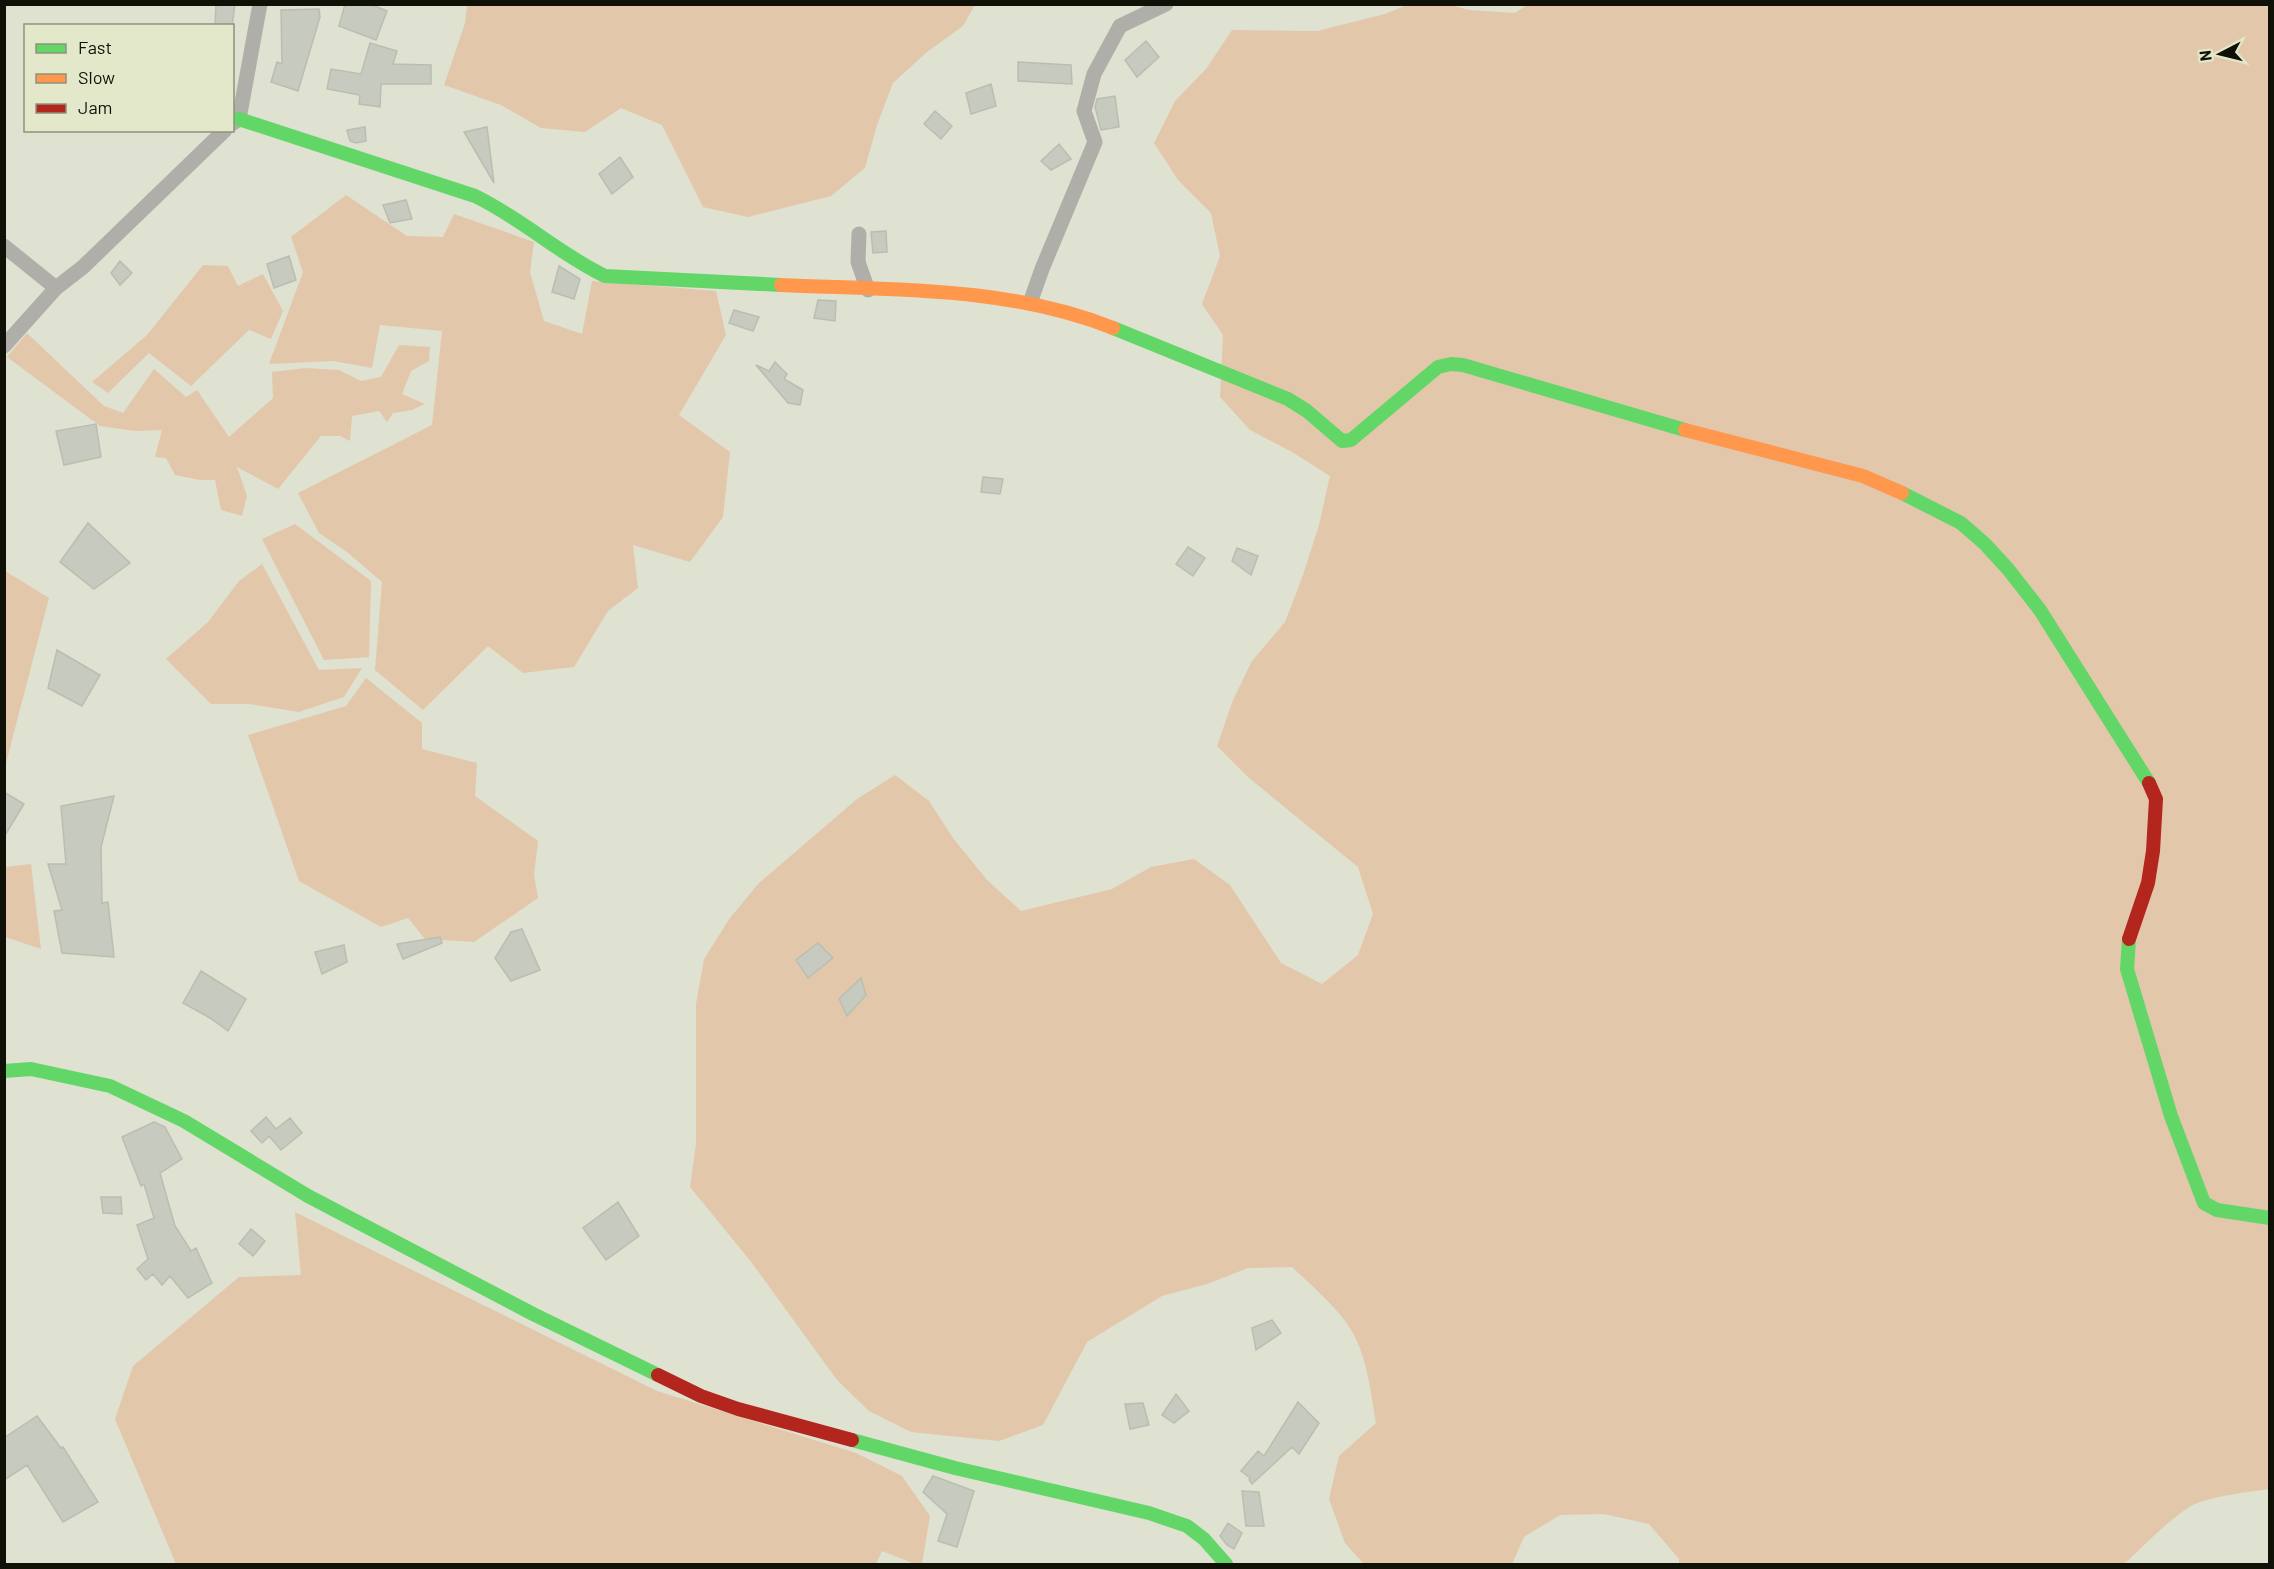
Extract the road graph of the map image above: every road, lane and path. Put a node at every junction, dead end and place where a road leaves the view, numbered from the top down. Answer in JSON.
{"nodes":[{"id":1,"x":260,"y":4,"type":"edge"},
{"id":2,"x":1166,"y":4,"type":"edge"},
{"id":3,"x":236,"y":122,"type":"edge"},
{"id":4,"x":223,"y":132,"type":"edge"},
{"id":5,"x":859,"y":234,"type":"dead end"},
{"id":6,"x":4,"y":246,"type":"edge"},
{"id":7,"x":56,"y":288,"type":"junction"},
{"id":8,"x":868,"y":290,"type":"junction"},
{"id":9,"x":1030,"y":303,"type":"junction"},
{"id":10,"x":4,"y":346,"type":"edge"},
{"id":11,"x":4,"y":1071,"type":"edge"},
{"id":12,"x":2270,"y":1218,"type":"edge"},
{"id":13,"x":1226,"y":1564,"type":"edge"}],
"edges":[{"from":1,"to":3,"type":"street"},
{"from":2,"to":9,"type":"street"},
{"from":3,"to":8,"type":"street"},
{"from":4,"to":7,"type":"street"},
{"from":5,"to":8,"type":"street"},
{"from":6,"to":7,"type":"street"},
{"from":7,"to":10,"type":"street"},
{"from":8,"to":9,"type":"street"},
{"from":9,"to":12,"type":"street"},
{"from":11,"to":13,"type":"street"}]}
